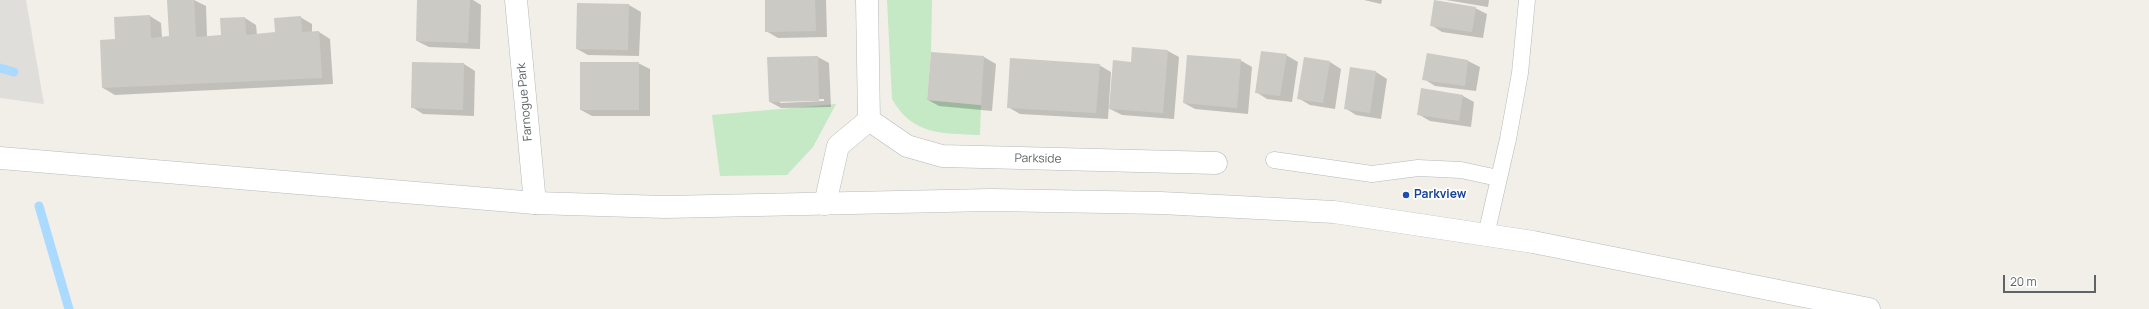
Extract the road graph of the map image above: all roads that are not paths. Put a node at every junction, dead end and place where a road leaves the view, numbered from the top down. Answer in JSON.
{"nodes":[{"id":1,"x":516,"y":0,"type":"edge"},
{"id":2,"x":866,"y":0,"type":"edge"},
{"id":3,"x":1527,"y":0,"type":"edge"},
{"id":4,"x":869,"y":120,"type":"junction"},
{"id":5,"x":0,"y":158,"type":"edge"},
{"id":6,"x":1274,"y":160,"type":"dead end"},
{"id":7,"x":1216,"y":163,"type":"dead end"},
{"id":8,"x":1498,"y":178,"type":"junction"},
{"id":9,"x":535,"y":203,"type":"junction"},
{"id":10,"x":825,"y":204,"type":"junction"},
{"id":11,"x":1486,"y":235,"type":"junction"},
{"id":12,"x":1869,"y":309,"type":"edge"}],
"edges":[{"from":1,"to":9,"type":"main road","name":"Farnogue Park"},
{"from":2,"to":4,"type":"main road"},
{"from":3,"to":8,"type":"lane"},
{"from":4,"to":7,"type":"main road","name":"Parkside"},
{"from":4,"to":10,"type":"main road"},
{"from":5,"to":9,"type":"main road"},
{"from":6,"to":8,"type":"lane"},
{"from":8,"to":11,"type":"lane"},
{"from":9,"to":10,"type":"main road"},
{"from":10,"to":11,"type":"main road"},
{"from":11,"to":12,"type":"main road"}]}
